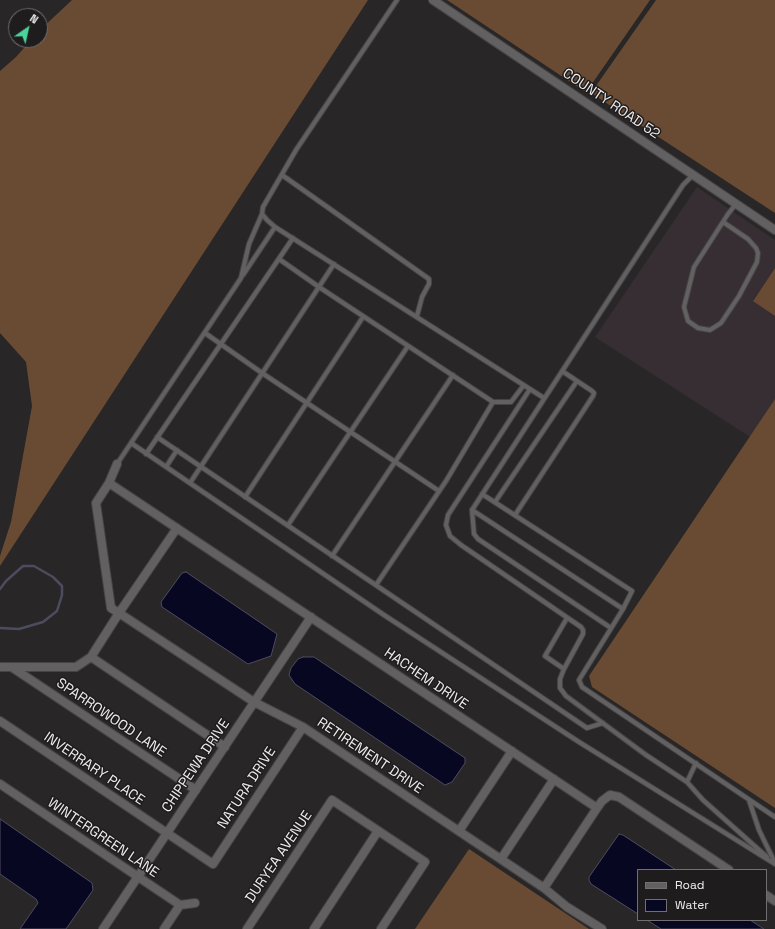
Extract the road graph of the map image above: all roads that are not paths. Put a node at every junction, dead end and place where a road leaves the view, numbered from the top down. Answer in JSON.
{"nodes":[{"id":1,"x":397,"y":0,"type":"edge"},
{"id":2,"x":433,"y":0,"type":"edge"},
{"id":3,"x":282,"y":174,"type":"junction"},
{"id":4,"x":693,"y":175,"type":"junction"},
{"id":5,"x":736,"y":204,"type":"junction"},
{"id":6,"x":262,"y":214,"type":"junction"},
{"id":7,"x":723,"y":222,"type":"junction"},
{"id":8,"x":275,"y":227,"type":"junction"},
{"id":9,"x":775,"y":230,"type":"edge"},
{"id":10,"x":293,"y":238,"type":"junction"},
{"id":11,"x":279,"y":259,"type":"junction"},
{"id":12,"x":334,"y":264,"type":"junction"},
{"id":13,"x":241,"y":278,"type":"junction"},
{"id":14,"x":319,"y":287,"type":"junction"},
{"id":15,"x":363,"y":316,"type":"junction"},
{"id":16,"x":416,"y":316,"type":"junction"},
{"id":17,"x":205,"y":332,"type":"junction"},
{"id":18,"x":221,"y":344,"type":"junction"},
{"id":19,"x":408,"y":346,"type":"junction"},
{"id":20,"x":562,"y":371,"type":"junction"},
{"id":21,"x":262,"y":373,"type":"junction"},
{"id":22,"x":453,"y":375,"type":"junction"},
{"id":23,"x":577,"y":381,"type":"junction"},
{"id":24,"x":524,"y":385,"type":"junction"},
{"id":25,"x":530,"y":389,"type":"junction"},
{"id":26,"x":544,"y":398,"type":"junction"},
{"id":27,"x":493,"y":402,"type":"junction"},
{"id":28,"x":307,"y":403,"type":"junction"},
{"id":29,"x":350,"y":432,"type":"junction"},
{"id":30,"x":157,"y":437,"type":"junction"},
{"id":31,"x":131,"y":443,"type":"junction"},
{"id":32,"x":177,"y":450,"type":"junction"},
{"id":33,"x":146,"y":454,"type":"junction"},
{"id":34,"x":395,"y":462,"type":"junction"},
{"id":35,"x":117,"y":464,"type":"joint"},
{"id":36,"x":200,"y":466,"type":"junction"},
{"id":37,"x":166,"y":467,"type":"junction"},
{"id":38,"x":109,"y":483,"type":"junction"},
{"id":39,"x":190,"y":483,"type":"junction"},
{"id":40,"x":439,"y":491,"type":"junction"},
{"id":41,"x":482,"y":494,"type":"junction"},
{"id":42,"x":245,"y":497,"type":"junction"},
{"id":43,"x":495,"y":502,"type":"junction"},
{"id":44,"x":472,"y":510,"type":"junction"},
{"id":45,"x":515,"y":515,"type":"junction"},
{"id":46,"x":288,"y":525,"type":"junction"},
{"id":47,"x":177,"y":528,"type":"junction"},
{"id":48,"x":332,"y":556,"type":"junction"},
{"id":49,"x":376,"y":585,"type":"junction"},
{"id":50,"x":622,"y":609,"type":"junction"},
{"id":51,"x":119,"y":613,"type":"junction"},
{"id":52,"x":311,"y":617,"type":"junction"},
{"id":53,"x":568,"y":618,"type":"junction"},
{"id":54,"x":611,"y":628,"type":"junction"},
{"id":55,"x":91,"y":657,"type":"junction"},
{"id":56,"x":0,"y":667,"type":"edge"},
{"id":57,"x":13,"y":668,"type":"junction"},
{"id":58,"x":564,"y":669,"type":"junction"},
{"id":59,"x":254,"y":702,"type":"junction"},
{"id":60,"x":0,"y":721,"type":"edge"},
{"id":61,"x":603,"y":723,"type":"junction"},
{"id":62,"x":303,"y":727,"type":"junction"},
{"id":63,"x":225,"y":747,"type":"junction"},
{"id":64,"x":512,"y":751,"type":"junction"},
{"id":65,"x":696,"y":763,"type":"junction"},
{"id":66,"x":554,"y":779,"type":"junction"},
{"id":67,"x":687,"y":782,"type":"junction"},
{"id":68,"x":0,"y":784,"type":"edge"},
{"id":69,"x":196,"y":790,"type":"junction"},
{"id":70,"x":749,"y":800,"type":"junction"},
{"id":71,"x":597,"y":808,"type":"junction"},
{"id":72,"x":775,"y":817,"type":"edge"},
{"id":73,"x":378,"y":831,"type":"junction"},
{"id":74,"x":459,"y":831,"type":"junction"},
{"id":75,"x":167,"y":833,"type":"junction"},
{"id":76,"x":501,"y":859,"type":"junction"},
{"id":77,"x":213,"y":864,"type":"joint"},
{"id":78,"x":775,"y":864,"type":"edge"},
{"id":79,"x":727,"y":869,"type":"edge"},
{"id":80,"x":138,"y":876,"type":"junction"},
{"id":81,"x":544,"y":888,"type":"junction"},
{"id":82,"x":195,"y":903,"type":"dead end"},
{"id":83,"x":180,"y":905,"type":"junction"},
{"id":84,"x":103,"y":929,"type":"edge"},
{"id":85,"x":164,"y":929,"type":"edge"},
{"id":86,"x":247,"y":929,"type":"edge"},
{"id":87,"x":314,"y":929,"type":"edge"},
{"id":88,"x":381,"y":929,"type":"edge"},
{"id":89,"x":602,"y":929,"type":"edge"}],
"edges":[{"from":1,"to":3,"type":"lane"},
{"from":2,"to":4,"type":"street","name":"COUNTY ROAD 52"},
{"from":3,"to":6,"type":"lane"},
{"from":3,"to":16,"type":"lane"},
{"from":4,"to":5,"type":"street","name":"COUNTY ROAD 52"},
{"from":4,"to":20,"type":"lane"},
{"from":5,"to":7,"type":"lane"},
{"from":5,"to":9,"type":"street","name":"COUNTY ROAD 52"},
{"from":6,"to":8,"type":"lane"},
{"from":6,"to":13,"type":"lane"},
{"from":7,"to":7,"type":"lane"},
{"from":8,"to":10,"type":"lane"},
{"from":8,"to":13,"type":"lane"},
{"from":10,"to":11,"type":"lane"},
{"from":10,"to":12,"type":"lane"},
{"from":11,"to":14,"type":"lane"},
{"from":11,"to":18,"type":"lane"},
{"from":12,"to":14,"type":"lane"},
{"from":12,"to":16,"type":"lane"},
{"from":13,"to":17,"type":"lane"},
{"from":14,"to":15,"type":"lane"},
{"from":14,"to":21,"type":"lane"},
{"from":15,"to":19,"type":"lane"},
{"from":15,"to":28,"type":"lane"},
{"from":16,"to":24,"type":"lane"},
{"from":17,"to":18,"type":"lane"},
{"from":17,"to":31,"type":"lane"},
{"from":18,"to":21,"type":"lane"},
{"from":18,"to":30,"type":"lane"},
{"from":19,"to":22,"type":"lane"},
{"from":19,"to":29,"type":"lane"},
{"from":20,"to":23,"type":"lane"},
{"from":20,"to":26,"type":"lane"},
{"from":21,"to":28,"type":"lane"},
{"from":21,"to":36,"type":"lane"},
{"from":22,"to":27,"type":"lane"},
{"from":22,"to":34,"type":"lane"},
{"from":23,"to":43,"type":"lane"},
{"from":23,"to":45,"type":"lane"},
{"from":24,"to":25,"type":"lane"},
{"from":24,"to":27,"type":"lane"},
{"from":25,"to":26,"type":"lane"},
{"from":25,"to":53,"type":"lane"},
{"from":26,"to":41,"type":"lane"},
{"from":27,"to":40,"type":"lane"},
{"from":28,"to":29,"type":"lane"},
{"from":28,"to":42,"type":"lane"},
{"from":29,"to":34,"type":"lane"},
{"from":29,"to":46,"type":"lane"},
{"from":30,"to":32,"type":"lane"},
{"from":30,"to":33,"type":"lane"},
{"from":31,"to":33,"type":"lane"},
{"from":31,"to":35,"type":"lane"},
{"from":32,"to":36,"type":"lane"},
{"from":32,"to":37,"type":"lane"},
{"from":33,"to":37,"type":"lane"},
{"from":34,"to":40,"type":"lane"},
{"from":34,"to":48,"type":"lane"},
{"from":35,"to":38,"type":"street"},
{"from":36,"to":39,"type":"lane"},
{"from":36,"to":42,"type":"lane"},
{"from":37,"to":39,"type":"lane"},
{"from":38,"to":47,"type":"street","name":"HACHEM DRIVE"},
{"from":38,"to":51,"type":"street"},
{"from":39,"to":78,"type":"lane"},
{"from":40,"to":49,"type":"lane"},
{"from":41,"to":43,"type":"lane"},
{"from":41,"to":44,"type":"lane"},
{"from":42,"to":46,"type":"lane"},
{"from":43,"to":45,"type":"lane"},
{"from":44,"to":50,"type":"lane"},
{"from":44,"to":54,"type":"lane"},
{"from":45,"to":50,"type":"lane"},
{"from":46,"to":48,"type":"lane"},
{"from":47,"to":51,"type":"street"},
{"from":47,"to":52,"type":"street","name":"HACHEM DRIVE"},
{"from":48,"to":49,"type":"lane"},
{"from":49,"to":61,"type":"lane"},
{"from":50,"to":54,"type":"lane"},
{"from":51,"to":55,"type":"street"},
{"from":51,"to":59,"type":"street","name":"RETIREMENT DRIVE"},
{"from":52,"to":59,"type":"street","name":"CHIPPEWA DRIVE"},
{"from":52,"to":64,"type":"street","name":"HACHEM DRIVE"},
{"from":53,"to":58,"type":"lane"},
{"from":53,"to":58,"type":"lane"},
{"from":54,"to":65,"type":"lane"},
{"from":55,"to":57,"type":"street"},
{"from":55,"to":63,"type":"street"},
{"from":56,"to":57,"type":"street"},
{"from":57,"to":69,"type":"street","name":"SPARROWOOD LANE"},
{"from":58,"to":61,"type":"lane"},
{"from":59,"to":62,"type":"street","name":"RETIREMENT DRIVE"},
{"from":59,"to":63,"type":"street","name":"CHIPPEWA DRIVE"},
{"from":60,"to":75,"type":"street","name":"INVERRARY PLACE"},
{"from":61,"to":67,"type":"lane"},
{"from":62,"to":74,"type":"street","name":"RETIREMENT DRIVE"},
{"from":62,"to":77,"type":"street","name":"NATURA DRIVE"},
{"from":63,"to":69,"type":"street","name":"CHIPPEWA DRIVE"},
{"from":64,"to":66,"type":"street","name":"HACHEM DRIVE"},
{"from":64,"to":74,"type":"street"},
{"from":65,"to":67,"type":"lane"},
{"from":65,"to":70,"type":"lane"},
{"from":66,"to":71,"type":"street","name":"HACHEM DRIVE"},
{"from":66,"to":76,"type":"street"},
{"from":67,"to":78,"type":"lane"},
{"from":68,"to":80,"type":"street","name":"WINTERGREEN LANE"},
{"from":69,"to":75,"type":"street","name":"CHIPPEWA DRIVE"},
{"from":70,"to":72,"type":"lane"},
{"from":70,"to":78,"type":"lane"},
{"from":71,"to":79,"type":"street"},
{"from":71,"to":81,"type":"street"},
{"from":73,"to":86,"type":"street","name":"DURYEA AVENUE"},
{"from":73,"to":87,"type":"street"},
{"from":73,"to":88,"type":"street"},
{"from":74,"to":76,"type":"street","name":"RETIREMENT DRIVE"},
{"from":75,"to":77,"type":"street","name":"INVERRARY PLACE"},
{"from":75,"to":80,"type":"street","name":"CHIPPEWA DRIVE"},
{"from":76,"to":81,"type":"street","name":"RETIREMENT DRIVE"},
{"from":80,"to":83,"type":"street","name":"WINTERGREEN LANE"},
{"from":80,"to":84,"type":"street","name":"CHIPPEWA DRIVE"},
{"from":81,"to":89,"type":"street","name":"RETIREMENT DRIVE"},
{"from":82,"to":83,"type":"street"},
{"from":83,"to":85,"type":"street"}]}
